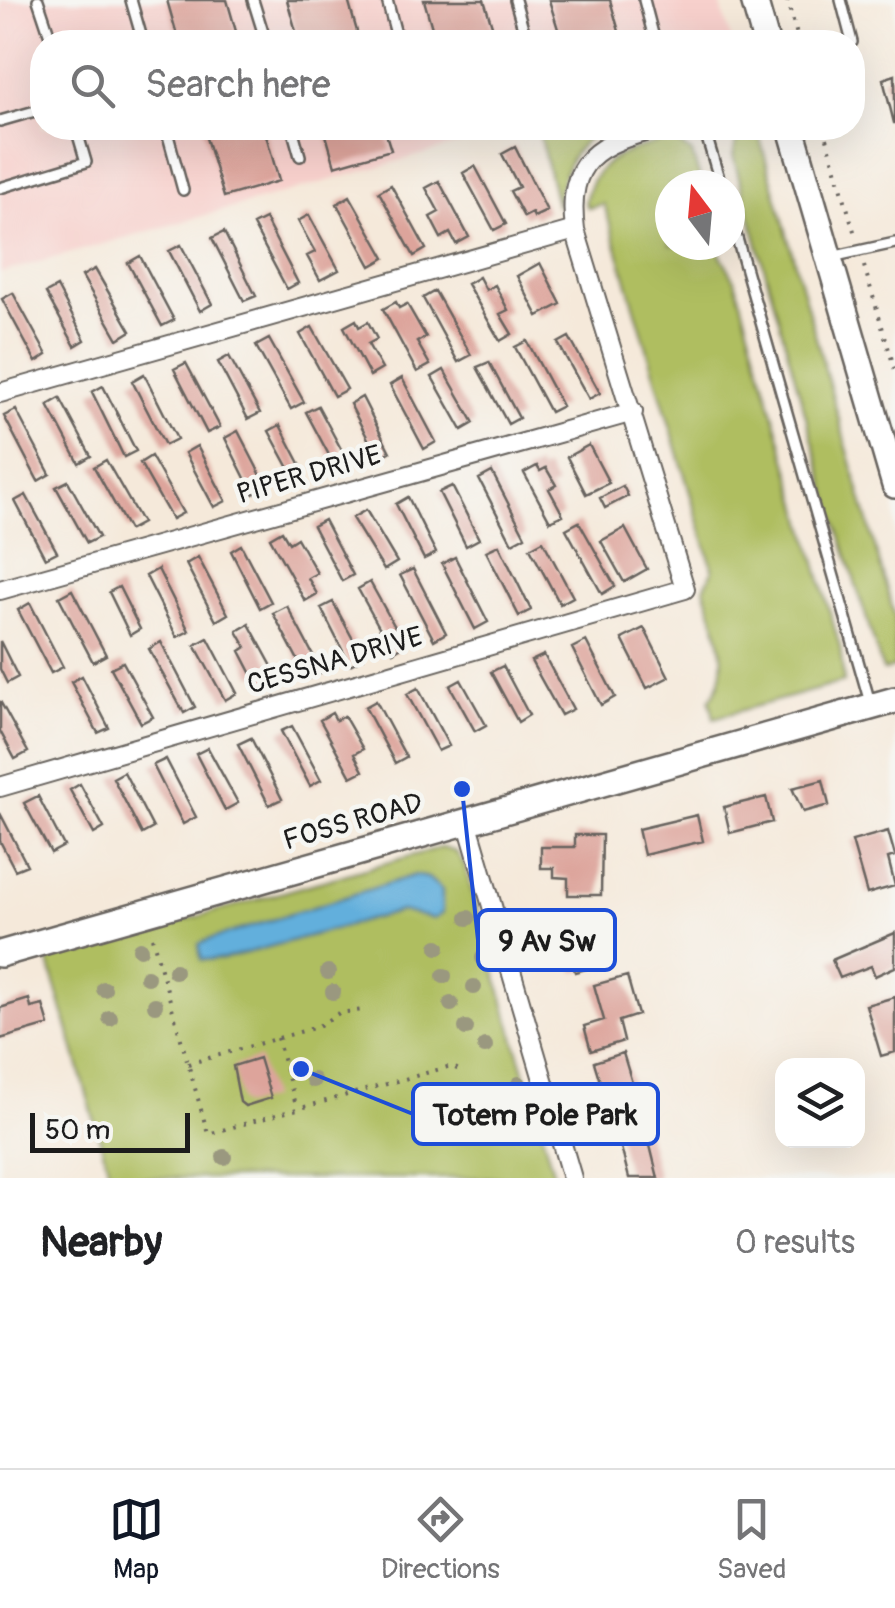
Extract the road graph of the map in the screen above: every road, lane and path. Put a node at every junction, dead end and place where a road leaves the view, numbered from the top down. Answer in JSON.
{"nodes":[{"id":1,"x":131,"y":0,"type":"edge"},
{"id":2,"x":253,"y":0,"type":"edge"},
{"id":3,"x":386,"y":0,"type":"edge"},
{"id":4,"x":515,"y":0,"type":"edge"},
{"id":5,"x":644,"y":0,"type":"edge"},
{"id":6,"x":754,"y":0,"type":"edge"},
{"id":7,"x":787,"y":0,"type":"edge"},
{"id":8,"x":841,"y":0,"type":"edge"},
{"id":9,"x":42,"y":2,"type":"edge"},
{"id":10,"x":49,"y":30,"type":"edge"},
{"id":11,"x":140,"y":30,"type":"edge"},
{"id":12,"x":262,"y":30,"type":"edge"},
{"id":13,"x":395,"y":30,"type":"edge"},
{"id":14,"x":524,"y":30,"type":"edge"},
{"id":15,"x":652,"y":30,"type":"edge"},
{"id":16,"x":763,"y":30,"type":"edge"},
{"id":17,"x":796,"y":30,"type":"edge"},
{"id":18,"x":849,"y":30,"type":"edge"},
{"id":19,"x":0,"y":109,"type":"edge"},
{"id":20,"x":30,"y":113,"type":"edge"},
{"id":21,"x":2,"y":121,"type":"edge"},
{"id":22,"x":80,"y":140,"type":"edge"},
{"id":23,"x":169,"y":140,"type":"edge"},
{"id":24,"x":295,"y":140,"type":"edge"},
{"id":25,"x":619,"y":140,"type":"edge"},
{"id":26,"x":708,"y":140,"type":"edge"},
{"id":27,"x":794,"y":140,"type":"edge"},
{"id":28,"x":300,"y":156,"type":"dead end"},
{"id":29,"x":717,"y":170,"type":"edge"},
{"id":30,"x":0,"y":188,"type":"edge"},
{"id":31,"x":183,"y":190,"type":"dead end"},
{"id":32,"x":576,"y":230,"type":"junction"},
{"id":33,"x":895,"y":243,"type":"edge"},
{"id":34,"x":828,"y":258,"type":"junction"},
{"id":35,"x":744,"y":260,"type":"edge"},
{"id":36,"x":0,"y":394,"type":"edge"},
{"id":37,"x":632,"y":412,"type":"junction"},
{"id":38,"x":893,"y":468,"type":"edge"},
{"id":39,"x":0,"y":590,"type":"edge"},
{"id":40,"x":883,"y":703,"type":"edge"},
{"id":41,"x":0,"y":787,"type":"edge"},
{"id":42,"x":467,"y":821,"type":"junction"},
{"id":43,"x":150,"y":932,"type":"dead end"},
{"id":44,"x":0,"y":954,"type":"edge"},
{"id":45,"x":364,"y":1010,"type":"dead end"},
{"id":46,"x":276,"y":1038,"type":"junction"},
{"id":47,"x":188,"y":1064,"type":"junction"},
{"id":48,"x":463,"y":1072,"type":"dead end"},
{"id":49,"x":297,"y":1108,"type":"junction"},
{"id":50,"x":572,"y":1178,"type":"edge"}],
"edges":[{"from":1,"to":11,"type":"lane"},
{"from":2,"to":12,"type":"lane"},
{"from":3,"to":13,"type":"lane"},
{"from":4,"to":14,"type":"lane"},
{"from":5,"to":15,"type":"lane"},
{"from":6,"to":16,"type":"street"},
{"from":7,"to":17,"type":"path"},
{"from":8,"to":18,"type":"lane"},
{"from":9,"to":10,"type":"lane"},
{"from":19,"to":21,"type":"lane"},
{"from":20,"to":21,"type":"lane"},
{"from":22,"to":30,"type":"lane"},
{"from":23,"to":31,"type":"lane"},
{"from":24,"to":28,"type":"lane"},
{"from":25,"to":32,"type":"street"},
{"from":26,"to":29,"type":"lane"},
{"from":27,"to":34,"type":"street"},
{"from":32,"to":36,"type":"street"},
{"from":32,"to":37,"type":"street"},
{"from":33,"to":34,"type":"lane"},
{"from":34,"to":38,"type":"street"},
{"from":35,"to":40,"type":"lane"},
{"from":37,"to":39,"type":"street","name":"PIPER DRIVE"},
{"from":37,"to":41,"type":"street","name":"CESSNA DRIVE"},
{"from":40,"to":42,"type":"street","name":"FOSS ROAD"},
{"from":42,"to":44,"type":"street","name":"FOSS ROAD"},
{"from":42,"to":50,"type":"street"},
{"from":43,"to":47,"type":"path"},
{"from":45,"to":46,"type":"path"},
{"from":46,"to":47,"type":"path"},
{"from":46,"to":49,"type":"path"},
{"from":47,"to":49,"type":"path"},
{"from":48,"to":49,"type":"path"}]}
